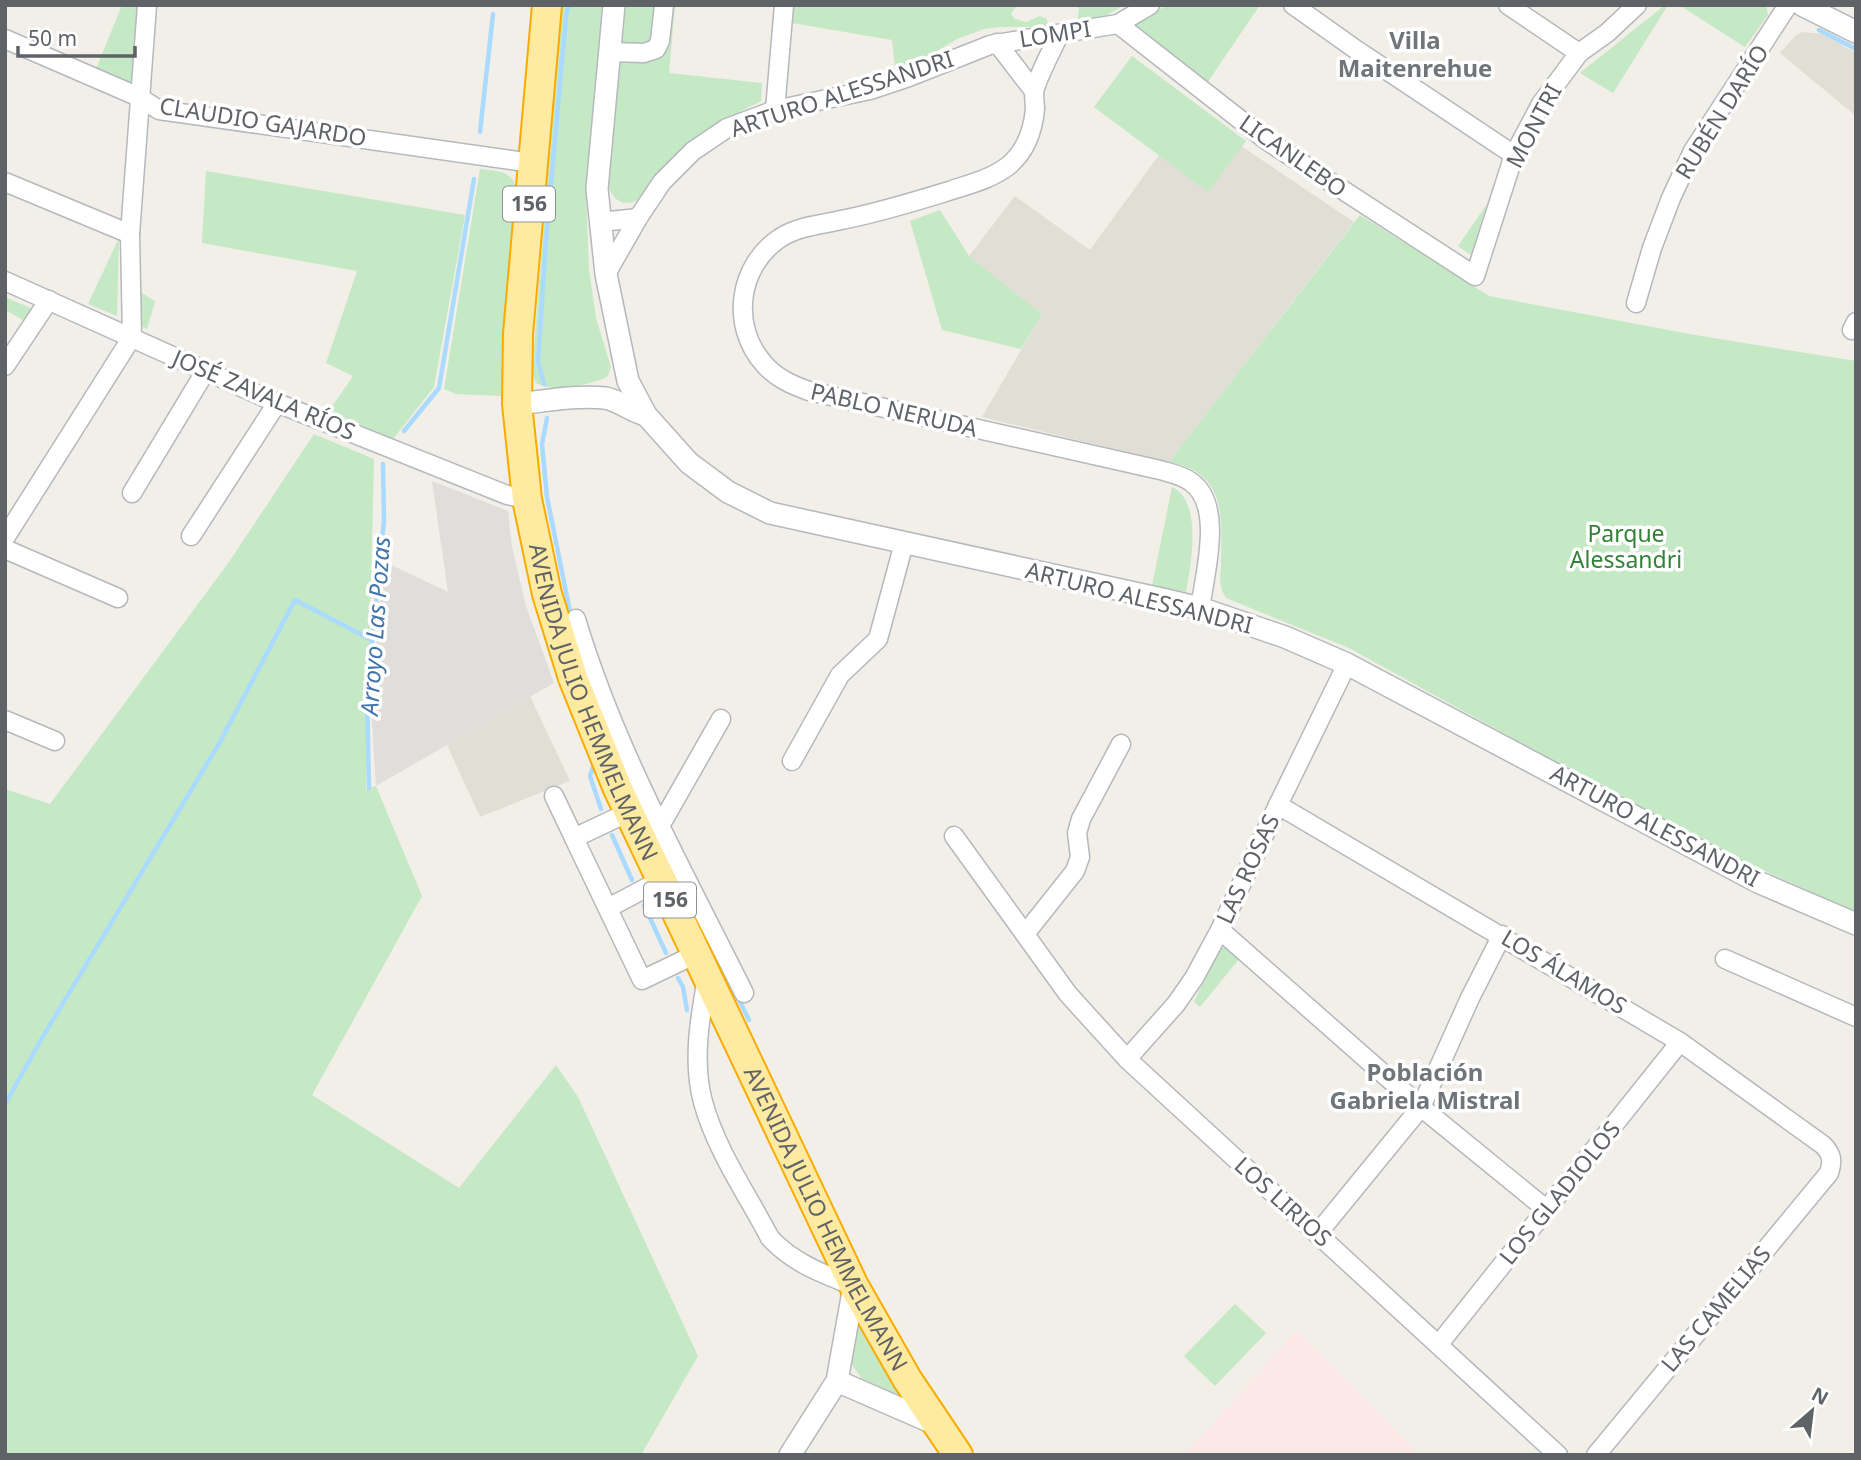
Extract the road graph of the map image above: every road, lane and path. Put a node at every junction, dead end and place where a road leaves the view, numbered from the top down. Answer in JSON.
{"nodes":[{"id":1,"x":147,"y":5,"type":"edge"},
{"id":2,"x":547,"y":5,"type":"edge"},
{"id":3,"x":614,"y":5,"type":"edge"},
{"id":4,"x":664,"y":5,"type":"edge"},
{"id":5,"x":783,"y":5,"type":"edge"},
{"id":6,"x":1150,"y":5,"type":"edge"},
{"id":7,"x":1293,"y":5,"type":"edge"},
{"id":8,"x":1508,"y":5,"type":"edge"},
{"id":9,"x":1637,"y":5,"type":"edge"},
{"id":10,"x":1788,"y":5,"type":"edge"},
{"id":11,"x":1802,"y":5,"type":"edge"},
{"id":12,"x":1118,"y":24,"type":"junction"},
{"id":13,"x":1856,"y":32,"type":"edge"},
{"id":14,"x":1059,"y":35,"type":"junction"},
{"id":15,"x":5,"y":39,"type":"edge"},
{"id":16,"x":997,"y":43,"type":"junction"},
{"id":17,"x":610,"y":52,"type":"junction"},
{"id":18,"x":1579,"y":53,"type":"junction"},
{"id":19,"x":1034,"y":91,"type":"junction"},
{"id":20,"x":139,"y":97,"type":"junction"},
{"id":21,"x":775,"y":110,"type":"junction"},
{"id":22,"x":1514,"y":155,"type":"junction"},
{"id":23,"x":532,"y":163,"type":"junction"},
{"id":24,"x":5,"y":181,"type":"edge"},
{"id":25,"x":638,"y":218,"type":"junction"},
{"id":26,"x":601,"y":222,"type":"junction"},
{"id":27,"x":130,"y":234,"type":"junction"},
{"id":28,"x":606,"y":274,"type":"junction"},
{"id":29,"x":1475,"y":276,"type":"joint"},
{"id":30,"x":5,"y":281,"type":"edge"},
{"id":31,"x":49,"y":300,"type":"junction"},
{"id":32,"x":1636,"y":303,"type":"dead end"},
{"id":33,"x":132,"y":337,"type":"junction"},
{"id":34,"x":5,"y":366,"type":"edge"},
{"id":35,"x":205,"y":372,"type":"junction"},
{"id":36,"x":628,"y":381,"type":"junction"},
{"id":37,"x":608,"y":398,"type":"junction"},
{"id":38,"x":277,"y":403,"type":"junction"},
{"id":39,"x":517,"y":404,"type":"junction"},
{"id":40,"x":646,"y":415,"type":"junction"},
{"id":41,"x":132,"y":493,"type":"dead end"},
{"id":42,"x":527,"y":499,"type":"junction"},
{"id":43,"x":191,"y":536,"type":"dead end"},
{"id":44,"x":5,"y":538,"type":"edge"},
{"id":45,"x":904,"y":543,"type":"junction"},
{"id":46,"x":5,"y":549,"type":"edge"},
{"id":47,"x":118,"y":598,"type":"dead end"},
{"id":48,"x":1200,"y":608,"type":"junction"},
{"id":49,"x":576,"y":619,"type":"dead end"},
{"id":50,"x":1347,"y":664,"type":"junction"},
{"id":51,"x":721,"y":719,"type":"dead end"},
{"id":52,"x":5,"y":720,"type":"edge"},
{"id":53,"x":55,"y":741,"type":"dead end"},
{"id":54,"x":1121,"y":744,"type":"dead end"},
{"id":55,"x":792,"y":761,"type":"dead end"},
{"id":56,"x":554,"y":796,"type":"dead end"},
{"id":57,"x":1278,"y":805,"type":"junction"},
{"id":58,"x":642,"y":822,"type":"junction"},
{"id":59,"x":954,"y":836,"type":"dead end"},
{"id":60,"x":574,"y":838,"type":"junction"},
{"id":61,"x":661,"y":880,"type":"junction"},
{"id":62,"x":608,"y":908,"type":"junction"},
{"id":63,"x":1856,"y":923,"type":"edge"},
{"id":64,"x":1220,"y":930,"type":"junction"},
{"id":65,"x":1025,"y":934,"type":"junction"},
{"id":66,"x":1502,"y":935,"type":"junction"},
{"id":67,"x":1725,"y":959,"type":"dead end"},
{"id":68,"x":702,"y":966,"type":"junction"},
{"id":69,"x":744,"y":993,"type":"dead end"},
{"id":70,"x":1856,"y":1017,"type":"edge"},
{"id":71,"x":1681,"y":1042,"type":"junction"},
{"id":72,"x":1127,"y":1059,"type":"junction"},
{"id":73,"x":1421,"y":1107,"type":"junction"},
{"id":74,"x":1833,"y":1162,"type":"joint"},
{"id":75,"x":1546,"y":1209,"type":"junction"},
{"id":76,"x":1318,"y":1233,"type":"junction"},
{"id":77,"x":854,"y":1286,"type":"junction"},
{"id":78,"x":1439,"y":1344,"type":"junction"},
{"id":79,"x":837,"y":1381,"type":"junction"},
{"id":80,"x":938,"y":1425,"type":"junction"},
{"id":81,"x":790,"y":1455,"type":"edge"},
{"id":82,"x":958,"y":1455,"type":"edge"},
{"id":83,"x":1558,"y":1455,"type":"edge"},
{"id":84,"x":1596,"y":1455,"type":"edge"}],
"edges":[{"from":1,"to":20,"type":"street"},
{"from":2,"to":23,"type":"highway","name":"AVENIDA JULIO HEMMELMANN","number":"156"},
{"from":3,"to":17,"type":"street"},
{"from":4,"to":17,"type":"street"},
{"from":5,"to":21,"type":"street"},
{"from":6,"to":12,"type":"street","name":"LOMPI"},
{"from":7,"to":22,"type":"street"},
{"from":8,"to":18,"type":"street"},
{"from":9,"to":18,"type":"street","name":"MONTRI"},
{"from":10,"to":32,"type":"street","name":"RUBÉN DARÍO"},
{"from":11,"to":13,"type":"street"},
{"from":12,"to":14,"type":"street","name":"LOMPI"},
{"from":12,"to":29,"type":"street","name":"LICANLEBO"},
{"from":14,"to":16,"type":"street","name":"LOMPI"},
{"from":14,"to":19,"type":"street","name":"PABLO NERUDA"},
{"from":15,"to":20,"type":"street","name":"CLAUDIO GAJARDO"},
{"from":16,"to":19,"type":"street"},
{"from":16,"to":21,"type":"street","name":"ARTURO ALESSANDRI"},
{"from":17,"to":26,"type":"street"},
{"from":18,"to":22,"type":"street","name":"MONTRI"},
{"from":19,"to":48,"type":"street","name":"PABLO NERUDA"},
{"from":20,"to":23,"type":"street","name":"CLAUDIO GAJARDO"},
{"from":20,"to":27,"type":"street"},
{"from":21,"to":25,"type":"street","name":"ARTURO ALESSANDRI"},
{"from":22,"to":29,"type":"street","name":"MONTRI"},
{"from":23,"to":39,"type":"highway","name":"AVENIDA JULIO HEMMELMANN","number":"156"},
{"from":24,"to":27,"type":"street"},
{"from":25,"to":26,"type":"street"},
{"from":25,"to":28,"type":"street","name":"ARTURO ALESSANDRI"},
{"from":26,"to":28,"type":"street"},
{"from":27,"to":33,"type":"street"},
{"from":28,"to":36,"type":"street","name":"ARTURO ALESSANDRI"},
{"from":30,"to":31,"type":"street","name":"JOSÉ ZAVALA RÍOS"},
{"from":31,"to":33,"type":"street","name":"JOSÉ ZAVALA RÍOS"},
{"from":31,"to":34,"type":"street"},
{"from":33,"to":35,"type":"street","name":"JOSÉ ZAVALA RÍOS"},
{"from":33,"to":44,"type":"street"},
{"from":35,"to":38,"type":"street","name":"JOSÉ ZAVALA RÍOS"},
{"from":35,"to":41,"type":"street"},
{"from":36,"to":37,"type":"street"},
{"from":36,"to":40,"type":"street","name":"ARTURO ALESSANDRI"},
{"from":37,"to":39,"type":"street","name":"ARTURO ALESSANDRI"},
{"from":37,"to":40,"type":"street","name":"ARTURO ALESSANDRI"},
{"from":38,"to":42,"type":"street","name":"JOSÉ ZAVALA RÍOS"},
{"from":38,"to":43,"type":"street"},
{"from":39,"to":42,"type":"highway","name":"AVENIDA JULIO HEMMELMANN","number":"156"},
{"from":40,"to":45,"type":"street","name":"ARTURO ALESSANDRI"},
{"from":42,"to":58,"type":"highway","name":"AVENIDA JULIO HEMMELMANN","number":"156"},
{"from":45,"to":48,"type":"street","name":"ARTURO ALESSANDRI"},
{"from":45,"to":55,"type":"street"},
{"from":46,"to":47,"type":"street"},
{"from":48,"to":50,"type":"street","name":"ARTURO ALESSANDRI"},
{"from":49,"to":58,"type":"street"},
{"from":50,"to":57,"type":"street","name":"LAS ROSAS"},
{"from":50,"to":63,"type":"street","name":"ARTURO ALESSANDRI"},
{"from":51,"to":58,"type":"street"},
{"from":52,"to":53,"type":"street"},
{"from":54,"to":65,"type":"street"},
{"from":56,"to":60,"type":"street"},
{"from":57,"to":64,"type":"street","name":"LAS ROSAS"},
{"from":57,"to":66,"type":"street","name":"LOS ÁLAMOS"},
{"from":58,"to":60,"type":"street"},
{"from":58,"to":61,"type":"highway","name":"AVENIDA JULIO HEMMELMANN","number":"156"},
{"from":58,"to":69,"type":"street"},
{"from":59,"to":65,"type":"street","name":"LOS LIRIOS"},
{"from":60,"to":62,"type":"street"},
{"from":61,"to":62,"type":"street"},
{"from":61,"to":68,"type":"highway","name":"AVENIDA JULIO HEMMELMANN","number":"156"},
{"from":62,"to":68,"type":"street"},
{"from":64,"to":72,"type":"street","name":"LAS ROSAS"},
{"from":64,"to":73,"type":"street"},
{"from":65,"to":72,"type":"street","name":"LOS LIRIOS"},
{"from":66,"to":71,"type":"street","name":"LOS ÁLAMOS"},
{"from":66,"to":73,"type":"street"},
{"from":67,"to":70,"type":"street"},
{"from":68,"to":77,"type":"highway","name":"AVENIDA JULIO HEMMELMANN","number":"156"},
{"from":68,"to":77,"type":"street"},
{"from":71,"to":74,"type":"street","name":"LOS ÁLAMOS"},
{"from":71,"to":75,"type":"street","name":"LOS GLADIOLOS"},
{"from":72,"to":76,"type":"street","name":"LOS LIRIOS"},
{"from":73,"to":75,"type":"street"},
{"from":73,"to":76,"type":"street"},
{"from":74,"to":84,"type":"street","name":"LAS CAMELIAS"},
{"from":75,"to":78,"type":"street","name":"LOS GLADIOLOS"},
{"from":76,"to":78,"type":"street","name":"LOS LIRIOS"},
{"from":77,"to":79,"type":"street"},
{"from":77,"to":80,"type":"highway","name":"AVENIDA JULIO HEMMELMANN","number":"156"},
{"from":78,"to":83,"type":"street","name":"LOS LIRIOS"},
{"from":79,"to":80,"type":"street"},
{"from":79,"to":81,"type":"street"},
{"from":80,"to":82,"type":"highway","name":"AVENIDA JULIO HEMMELMANN","number":"156"}]}
